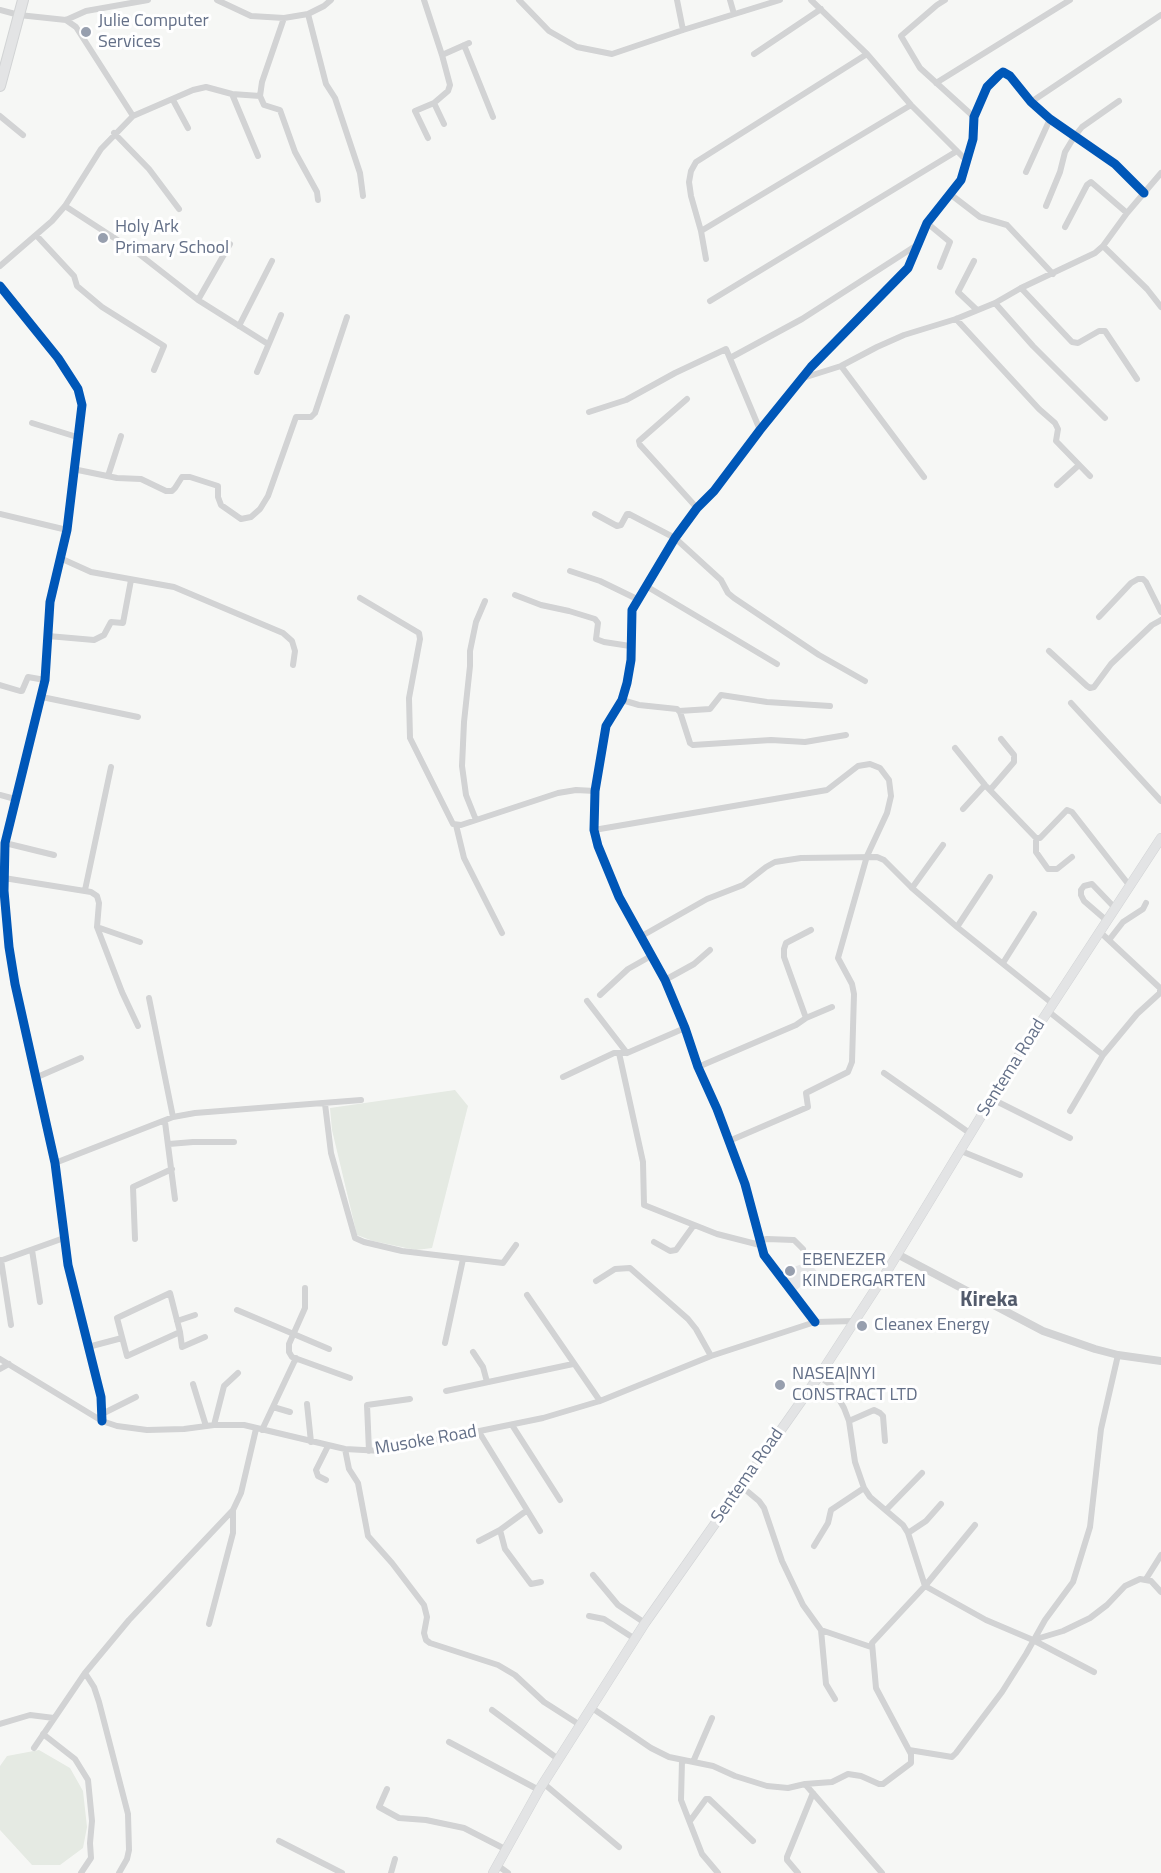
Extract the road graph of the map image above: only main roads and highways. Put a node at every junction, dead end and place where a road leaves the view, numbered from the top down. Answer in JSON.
{"nodes":[{"id":1,"x":23,"y":0,"type":"edge"},
{"id":2,"x":0,"y":86,"type":"edge"},
{"id":3,"x":1161,"y":838,"type":"edge"},
{"id":4,"x":495,"y":1869,"type":"edge"}],
"edges":[{"from":1,"to":2,"type":"main road"},
{"from":3,"to":4,"type":"main road","name":"Sentema Road"}]}
